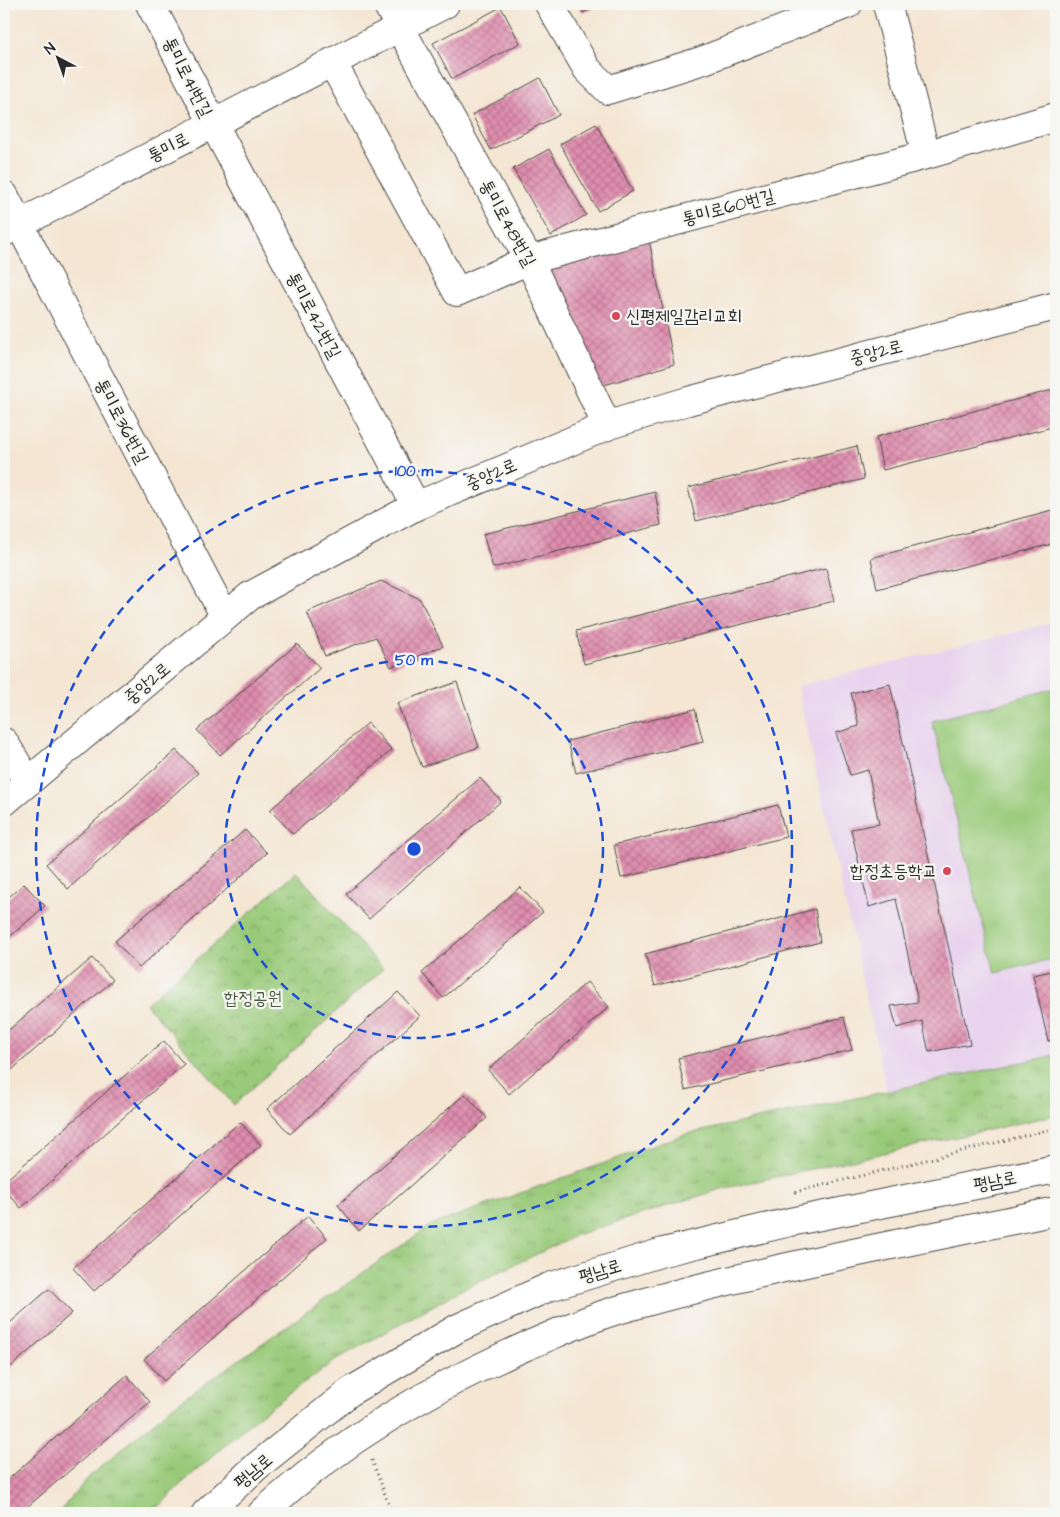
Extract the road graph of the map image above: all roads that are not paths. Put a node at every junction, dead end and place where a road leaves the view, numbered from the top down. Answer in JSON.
{"nodes":[{"id":1,"x":150,"y":4,"type":"edge"},
{"id":2,"x":445,"y":4,"type":"edge"},
{"id":3,"x":549,"y":4,"type":"edge"},
{"id":4,"x":848,"y":4,"type":"edge"},
{"id":5,"x":887,"y":4,"type":"edge"},
{"id":6,"x":393,"y":15,"type":"edge"},
{"id":7,"x":332,"y":62,"type":"junction"},
{"id":8,"x":1056,"y":117,"type":"edge"},
{"id":9,"x":212,"y":124,"type":"junction"},
{"id":10,"x":926,"y":155,"type":"junction"},
{"id":11,"x":4,"y":195,"type":"edge"},
{"id":12,"x":11,"y":228,"type":"edge"},
{"id":13,"x":529,"y":260,"type":"junction"},
{"id":14,"x":1056,"y":306,"type":"edge"},
{"id":15,"x":607,"y":426,"type":"junction"},
{"id":16,"x":416,"y":506,"type":"junction"},
{"id":17,"x":225,"y":617,"type":"junction"},
{"id":18,"x":4,"y":742,"type":"edge"},
{"id":19,"x":28,"y":782,"type":"junction"},
{"id":20,"x":4,"y":802,"type":"edge"},
{"id":21,"x":1056,"y":1168,"type":"edge"},
{"id":22,"x":1056,"y":1211,"type":"edge"},
{"id":23,"x":206,"y":1513,"type":"edge"},
{"id":24,"x":262,"y":1513,"type":"edge"}],
"edges":[{"from":1,"to":9,"type":"street","name":"통미로41번길"},
{"from":2,"to":6,"type":"street","name":"통미로"},
{"from":3,"to":4,"type":"street"},
{"from":5,"to":10,"type":"street"},
{"from":6,"to":7,"type":"street","name":"통미로"},
{"from":6,"to":13,"type":"street","name":"통미로48번길"},
{"from":7,"to":9,"type":"street","name":"통미로"},
{"from":7,"to":13,"type":"street","name":"통미로60번길"},
{"from":8,"to":10,"type":"street","name":"통미로60번길"},
{"from":9,"to":12,"type":"street","name":"통미로"},
{"from":9,"to":16,"type":"street","name":"통미로42번길"},
{"from":10,"to":13,"type":"street","name":"통미로60번길"},
{"from":11,"to":12,"type":"street","name":"통미로36번길"},
{"from":12,"to":17,"type":"street","name":"통미로36번길"},
{"from":13,"to":15,"type":"street","name":"통미로48번길"},
{"from":14,"to":15,"type":"street","name":"중앙2로"},
{"from":15,"to":16,"type":"street","name":"중앙2로"},
{"from":16,"to":17,"type":"street","name":"중앙2로"},
{"from":17,"to":19,"type":"street","name":"중앙2로"},
{"from":18,"to":19,"type":"street"},
{"from":19,"to":20,"type":"street","name":"중앙2로"},
{"from":21,"to":23,"type":"street","name":"평남로"},
{"from":22,"to":24,"type":"street"}]}
